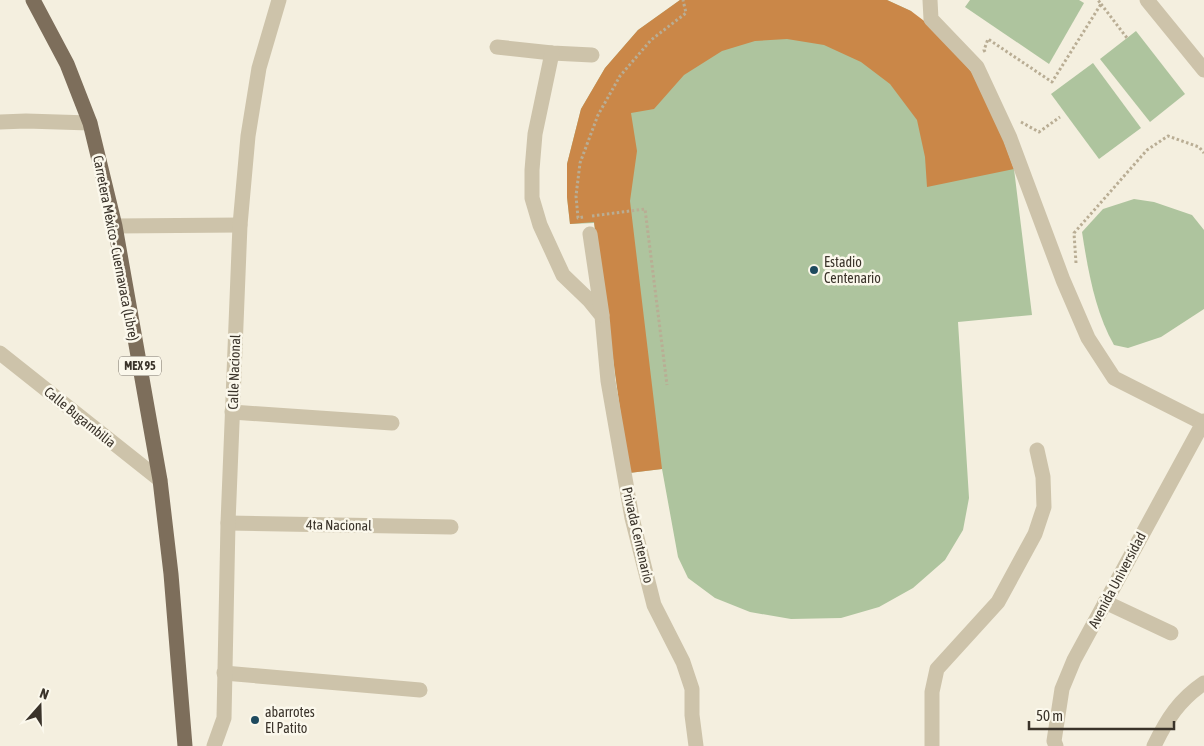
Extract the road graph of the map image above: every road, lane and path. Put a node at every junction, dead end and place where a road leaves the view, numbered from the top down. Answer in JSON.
{"nodes":[{"id":1,"x":33,"y":0,"type":"edge"},
{"id":2,"x":279,"y":0,"type":"edge"},
{"id":3,"x":683,"y":0,"type":"edge"},
{"id":4,"x":930,"y":0,"type":"edge"},
{"id":5,"x":1098,"y":0,"type":"edge"},
{"id":6,"x":1147,"y":0,"type":"edge"},
{"id":7,"x":1101,"y":4,"type":"junction"},
{"id":8,"x":1128,"y":38,"type":"dead end"},
{"id":9,"x":497,"y":47,"type":"dead end"},
{"id":10,"x":552,"y":53,"type":"junction"},
{"id":11,"x":592,"y":55,"type":"dead end"},
{"id":12,"x":988,"y":58,"type":"dead end"},
{"id":13,"x":1204,"y":70,"type":"edge"},
{"id":14,"x":1017,"y":114,"type":"dead end"},
{"id":15,"x":1060,"y":117,"type":"dead end"},
{"id":16,"x":0,"y":122,"type":"edge"},
{"id":17,"x":90,"y":122,"type":"junction"},
{"id":18,"x":1204,"y":153,"type":"edge"},
{"id":19,"x":240,"y":225,"type":"junction"},
{"id":20,"x":115,"y":226,"type":"junction"},
{"id":21,"x":590,"y":234,"type":"dead end"},
{"id":22,"x":1076,"y":270,"type":"dead end"},
{"id":23,"x":602,"y":316,"type":"junction"},
{"id":24,"x":0,"y":353,"type":"edge"},
{"id":25,"x":667,"y":385,"type":"dead end"},
{"id":26,"x":232,"y":412,"type":"junction"},
{"id":27,"x":1204,"y":422,"type":"edge"},
{"id":28,"x":392,"y":423,"type":"dead end"},
{"id":29,"x":1037,"y":450,"type":"dead end"},
{"id":30,"x":160,"y":480,"type":"junction"},
{"id":31,"x":228,"y":523,"type":"junction"},
{"id":32,"x":451,"y":526,"type":"dead end"},
{"id":33,"x":1105,"y":602,"type":"junction"},
{"id":34,"x":1171,"y":633,"type":"dead end"},
{"id":35,"x":224,"y":673,"type":"junction"},
{"id":36,"x":1204,"y":683,"type":"edge"},
{"id":37,"x":420,"y":690,"type":"dead end"},
{"id":38,"x":185,"y":746,"type":"edge"},
{"id":39,"x":214,"y":746,"type":"edge"},
{"id":40,"x":696,"y":746,"type":"edge"},
{"id":41,"x":932,"y":746,"type":"edge"},
{"id":42,"x":1056,"y":746,"type":"edge"},
{"id":43,"x":1154,"y":746,"type":"edge"}],
"edges":[{"from":1,"to":17,"type":"main road","name":"Carretera México - Cuernavaca (Libre)","number":"MEX 95"},
{"from":2,"to":19,"type":"street","name":"Calle Nacional"},
{"from":3,"to":25,"type":"path"},
{"from":4,"to":27,"type":"street"},
{"from":5,"to":7,"type":"path"},
{"from":6,"to":13,"type":"street"},
{"from":7,"to":8,"type":"path"},
{"from":7,"to":12,"type":"path"},
{"from":9,"to":10,"type":"street"},
{"from":10,"to":11,"type":"street"},
{"from":10,"to":23,"type":"street"},
{"from":14,"to":15,"type":"path"},
{"from":16,"to":17,"type":"street"},
{"from":17,"to":20,"type":"main road","name":"Carretera México - Cuernavaca (Libre)","number":"MEX 95"},
{"from":18,"to":22,"type":"path"},
{"from":19,"to":20,"type":"street"},
{"from":19,"to":26,"type":"street","name":"Calle Nacional"},
{"from":20,"to":30,"type":"main road","name":"Carretera México - Cuernavaca (Libre)","number":"MEX 95"},
{"from":21,"to":23,"type":"street","name":"Privada Centenario"},
{"from":23,"to":40,"type":"street","name":"Privada Centenario"},
{"from":24,"to":30,"type":"street","name":"Calle Bugambilia"},
{"from":26,"to":28,"type":"street"},
{"from":26,"to":31,"type":"street","name":"Calle Nacional"},
{"from":27,"to":33,"type":"street","name":"Avenida Universidad"},
{"from":29,"to":41,"type":"street"},
{"from":30,"to":38,"type":"main road","name":"Carretera México - Cuernavaca (Libre)","number":"MEX 95"},
{"from":31,"to":32,"type":"street","name":"4ta Nacional"},
{"from":31,"to":35,"type":"street","name":"Calle Nacional"},
{"from":33,"to":34,"type":"street"},
{"from":33,"to":42,"type":"street","name":"Avenida Universidad"},
{"from":35,"to":37,"type":"street"},
{"from":35,"to":39,"type":"street","name":"Calle Nacional"},
{"from":36,"to":43,"type":"street"}]}
